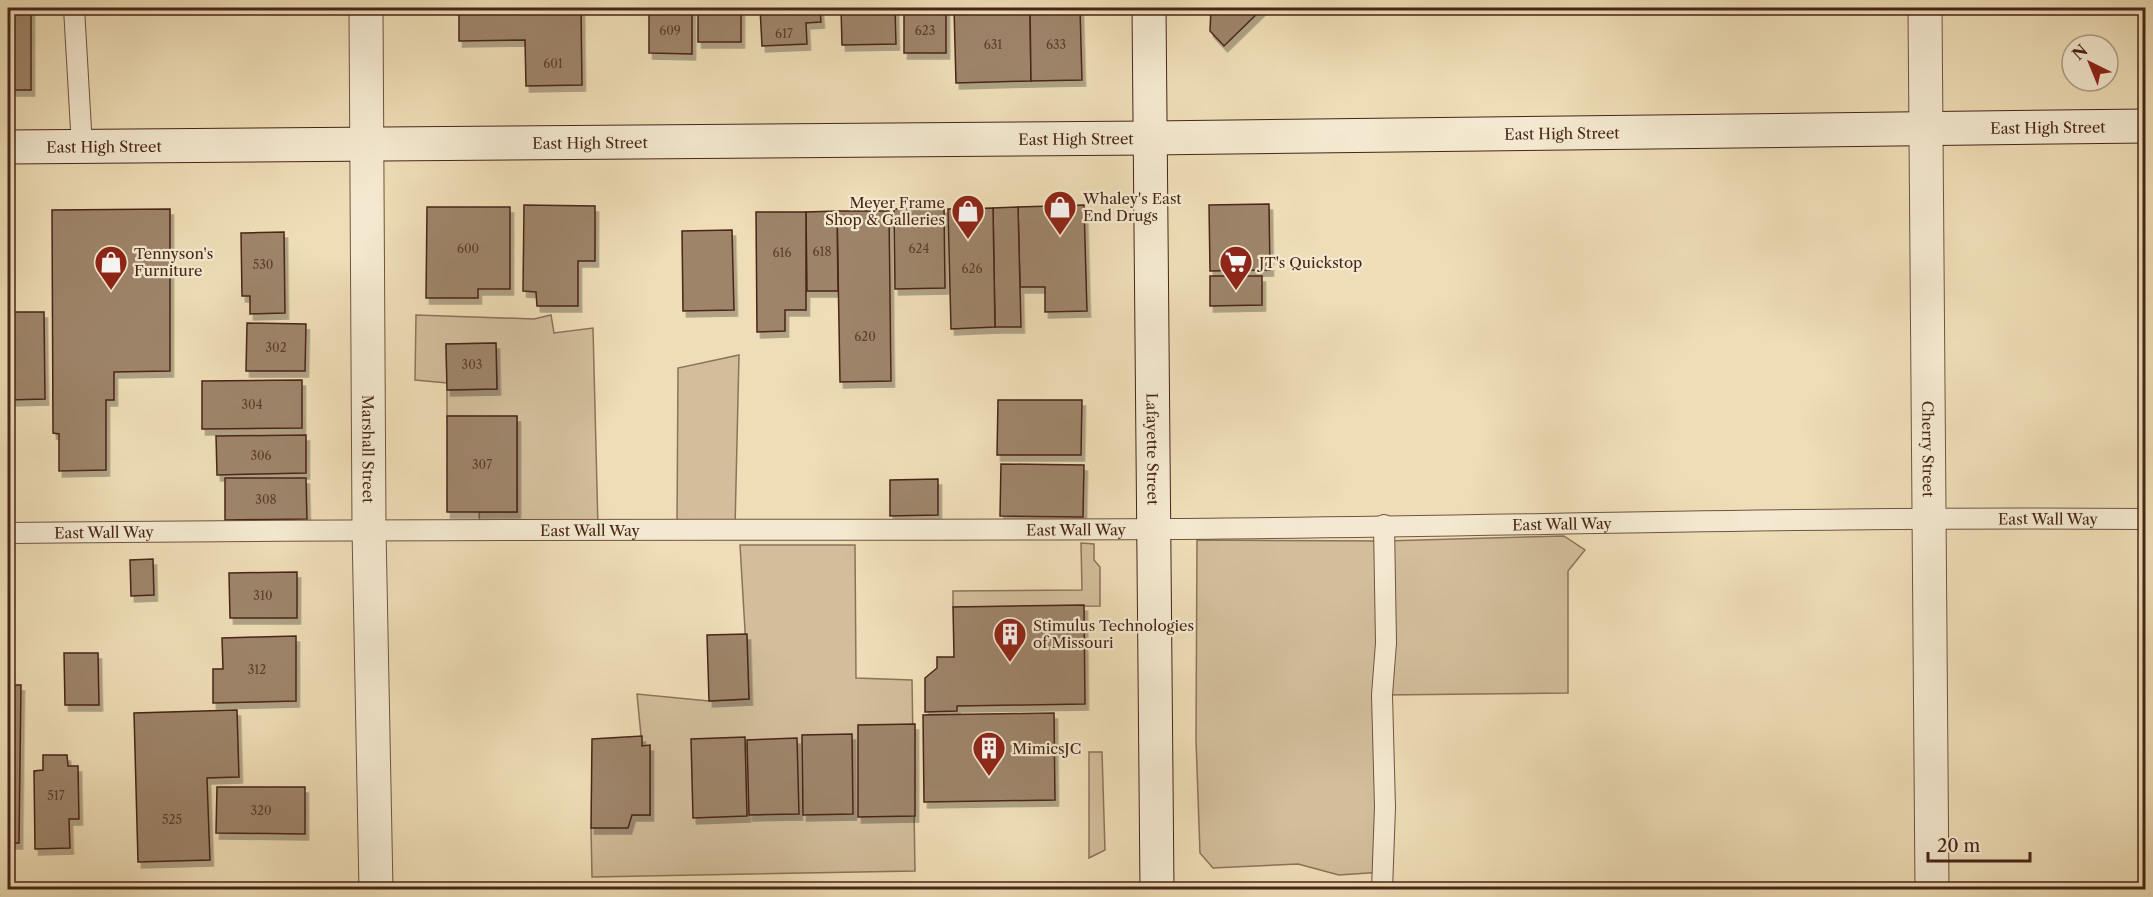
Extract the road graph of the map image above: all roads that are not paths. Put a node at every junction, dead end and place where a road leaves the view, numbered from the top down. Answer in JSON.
{"nodes":[{"id":1,"x":74,"y":8,"type":"edge"},
{"id":2,"x":366,"y":8,"type":"edge"},
{"id":3,"x":1149,"y":8,"type":"edge"},
{"id":4,"x":1925,"y":8,"type":"edge"},
{"id":5,"x":2145,"y":126,"type":"edge"},
{"id":6,"x":1928,"y":130,"type":"junction"},
{"id":7,"x":1150,"y":138,"type":"junction"},
{"id":8,"x":368,"y":145,"type":"junction"},
{"id":9,"x":8,"y":147,"type":"edge"},
{"id":10,"x":82,"y":147,"type":"junction"},
{"id":11,"x":1929,"y":517,"type":"junction"},
{"id":12,"x":2145,"y":519,"type":"edge"},
{"id":13,"x":1384,"y":525,"type":"junction"},
{"id":14,"x":369,"y":529,"type":"junction"},
{"id":15,"x":1154,"y":529,"type":"junction"},
{"id":16,"x":8,"y":533,"type":"edge"},
{"id":17,"x":376,"y":890,"type":"edge"},
{"id":18,"x":1157,"y":890,"type":"edge"},
{"id":19,"x":1382,"y":890,"type":"edge"},
{"id":20,"x":1932,"y":890,"type":"edge"}],
"edges":[{"from":1,"to":10,"type":"lane"},
{"from":2,"to":8,"type":"main road","name":"Marshall Street"},
{"from":3,"to":7,"type":"main road","name":"Lafayette Street"},
{"from":4,"to":6,"type":"main road","name":"Cherry Street"},
{"from":5,"to":6,"type":"main road","name":"East High Street"},
{"from":6,"to":7,"type":"main road","name":"East High Street"},
{"from":6,"to":11,"type":"main road","name":"Cherry Street"},
{"from":7,"to":8,"type":"main road","name":"East High Street"},
{"from":7,"to":15,"type":"main road","name":"Lafayette Street"},
{"from":8,"to":10,"type":"main road","name":"East High Street"},
{"from":8,"to":14,"type":"main road","name":"Marshall Street"},
{"from":9,"to":10,"type":"main road","name":"East High Street"},
{"from":11,"to":12,"type":"lane","name":"East Wall Way"},
{"from":11,"to":13,"type":"lane","name":"East Wall Way"},
{"from":11,"to":20,"type":"main road","name":"Cherry Street"},
{"from":13,"to":15,"type":"lane","name":"East Wall Way"},
{"from":13,"to":19,"type":"lane"},
{"from":14,"to":15,"type":"lane","name":"East Wall Way"},
{"from":14,"to":16,"type":"lane","name":"East Wall Way"},
{"from":14,"to":17,"type":"main road","name":"Marshall Street"},
{"from":15,"to":18,"type":"main road","name":"Lafayette Street"}]}
